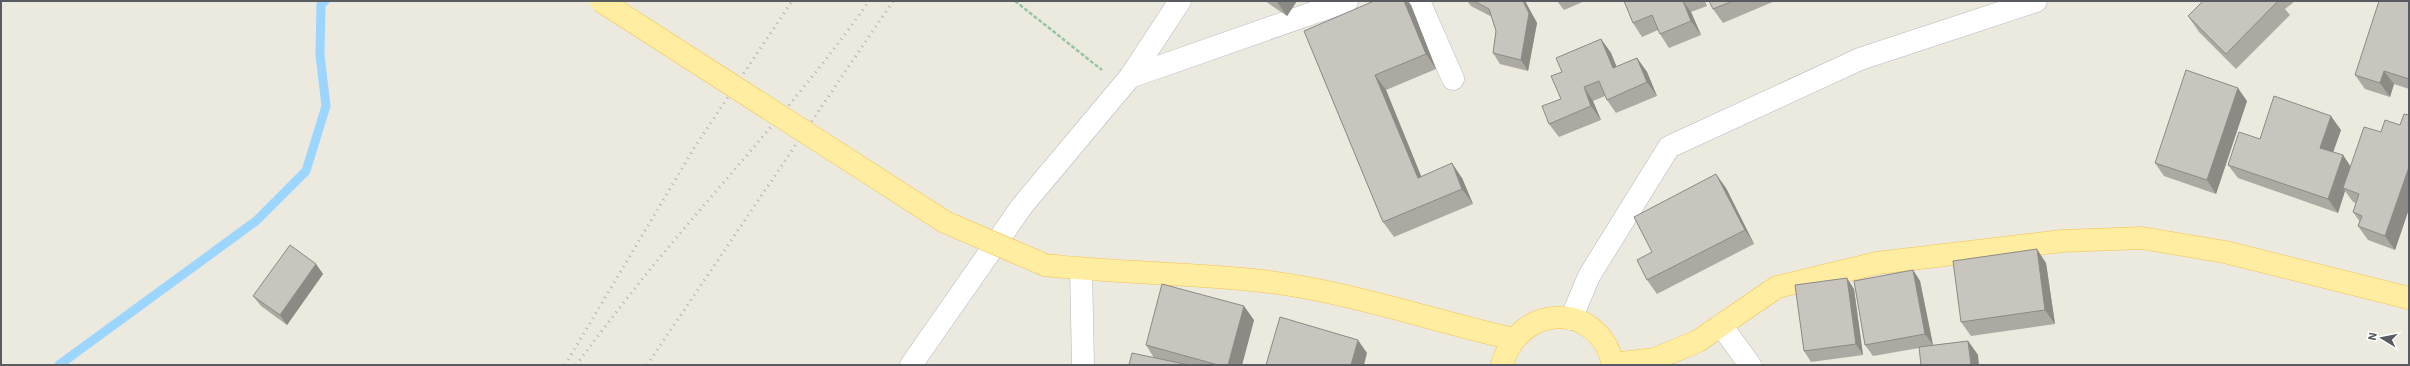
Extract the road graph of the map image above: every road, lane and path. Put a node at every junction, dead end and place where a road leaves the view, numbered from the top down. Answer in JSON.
{"nodes":[{"id":1,"x":601,"y":1,"type":"edge"},
{"id":2,"x":1014,"y":1,"type":"edge"},
{"id":3,"x":1180,"y":1,"type":"edge"},
{"id":4,"x":1347,"y":1,"type":"edge"},
{"id":5,"x":1419,"y":1,"type":"edge"},
{"id":6,"x":2036,"y":1,"type":"edge"},
{"id":7,"x":1453,"y":79,"type":"dead end"},
{"id":8,"x":1126,"y":82,"type":"junction"},
{"id":9,"x":1082,"y":269,"type":"junction"},
{"id":10,"x":2409,"y":298,"type":"edge"},
{"id":11,"x":1571,"y":319,"type":"junction"},
{"id":12,"x":1721,"y":325,"type":"junction"},
{"id":13,"x":1513,"y":339,"type":"junction"},
{"id":14,"x":1613,"y":364,"type":"edge"},
{"id":15,"x":911,"y":365,"type":"edge"},
{"id":16,"x":1083,"y":365,"type":"edge"},
{"id":17,"x":1502,"y":365,"type":"edge"},
{"id":18,"x":1750,"y":365,"type":"edge"}],
"edges":[{"from":1,"to":9,"type":"main road","bridge":true},
{"from":2,"to":8,"type":"path"},
{"from":3,"to":8,"type":"street"},
{"from":4,"to":8,"type":"street"},
{"from":5,"to":7,"type":"street"},
{"from":6,"to":11,"type":"street"},
{"from":8,"to":15,"type":"street"},
{"from":9,"to":13,"type":"main road"},
{"from":9,"to":16,"type":"street"},
{"from":10,"to":12,"type":"main road"},
{"from":11,"to":13,"type":"main road"},
{"from":11,"to":14,"type":"main road"},
{"from":12,"to":14,"type":"main road"},
{"from":12,"to":18,"type":"street"},
{"from":13,"to":17,"type":"main road"}]}
